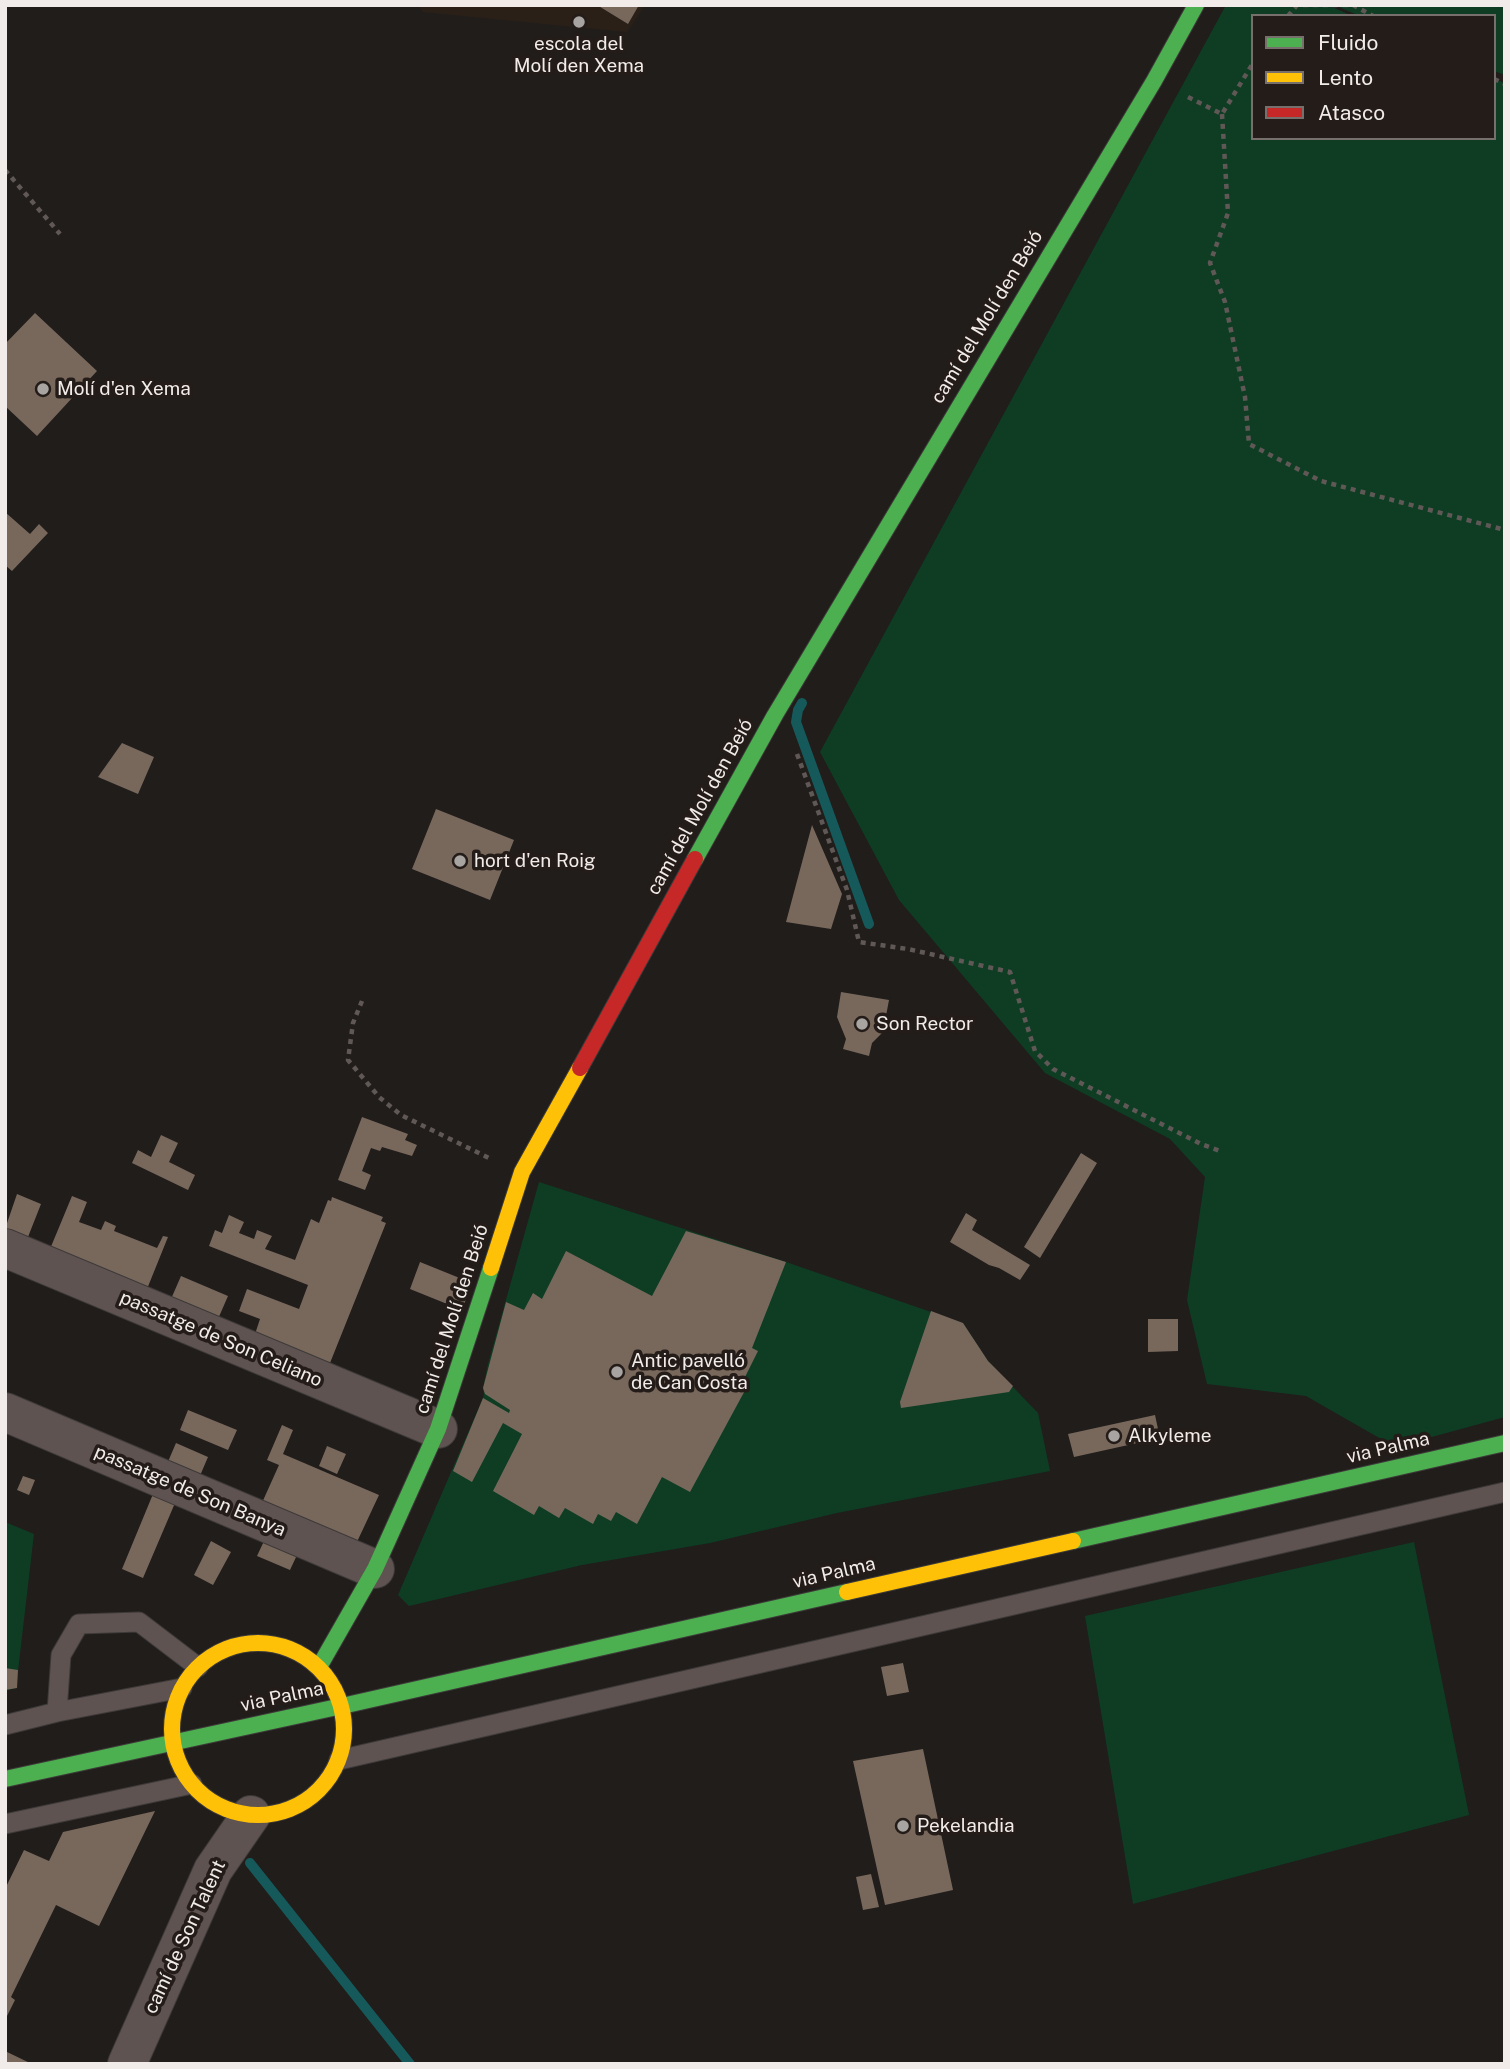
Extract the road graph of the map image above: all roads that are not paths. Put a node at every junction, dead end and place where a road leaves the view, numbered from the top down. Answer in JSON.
{"nodes":[{"id":1,"x":1196,"y":5,"type":"edge"},
{"id":2,"x":5,"y":1248,"type":"edge"},
{"id":3,"x":5,"y":1412,"type":"edge"},
{"id":4,"x":438,"y":1429,"type":"junction"},
{"id":5,"x":1505,"y":1443,"type":"edge"},
{"id":6,"x":1505,"y":1492,"type":"edge"},
{"id":7,"x":375,"y":1569,"type":"junction"},
{"id":8,"x":198,"y":1667,"type":"junction"},
{"id":9,"x":319,"y":1667,"type":"junction"},
{"id":10,"x":182,"y":1688,"type":"junction"},
{"id":11,"x":342,"y":1706,"type":"junction"},
{"id":12,"x":57,"y":1712,"type":"junction"},
{"id":13,"x":5,"y":1725,"type":"edge"},
{"id":14,"x":173,"y":1742,"type":"junction"},
{"id":15,"x":339,"y":1760,"type":"junction"},
{"id":16,"x":5,"y":1779,"type":"edge"},
{"id":17,"x":192,"y":1784,"type":"junction"},
{"id":18,"x":251,"y":1815,"type":"junction"},
{"id":19,"x":5,"y":1824,"type":"edge"},
{"id":20,"x":127,"y":2064,"type":"edge"}],
"edges":[{"from":1,"to":4,"type":"main road","name":"camí del Molí den Beió"},
{"from":2,"to":4,"type":"street","name":"passatge de Son Celiano"},
{"from":3,"to":7,"type":"street","name":"passatge de Son Banya"},
{"from":4,"to":7,"type":"main road","name":"camí del Molí den Beió"},
{"from":5,"to":11,"type":"main road","name":"via Palma"},
{"from":6,"to":15,"type":"lane"},
{"from":7,"to":9,"type":"main road","name":"camí del Molí den Beió"},
{"from":8,"to":9,"type":"main road"},
{"from":8,"to":10,"type":"main road"},
{"from":8,"to":12,"type":"lane"},
{"from":9,"to":11,"type":"main road"},
{"from":10,"to":12,"type":"lane"},
{"from":10,"to":14,"type":"main road"},
{"from":11,"to":14,"type":"main road","name":"via Palma"},
{"from":11,"to":15,"type":"main road"},
{"from":12,"to":13,"type":"lane"},
{"from":14,"to":16,"type":"main road","name":"via Palma"},
{"from":14,"to":17,"type":"main road"},
{"from":15,"to":18,"type":"main road"},
{"from":17,"to":18,"type":"main road"},
{"from":17,"to":19,"type":"lane"},
{"from":18,"to":20,"type":"street","name":"camí de Son Talent"}]}
